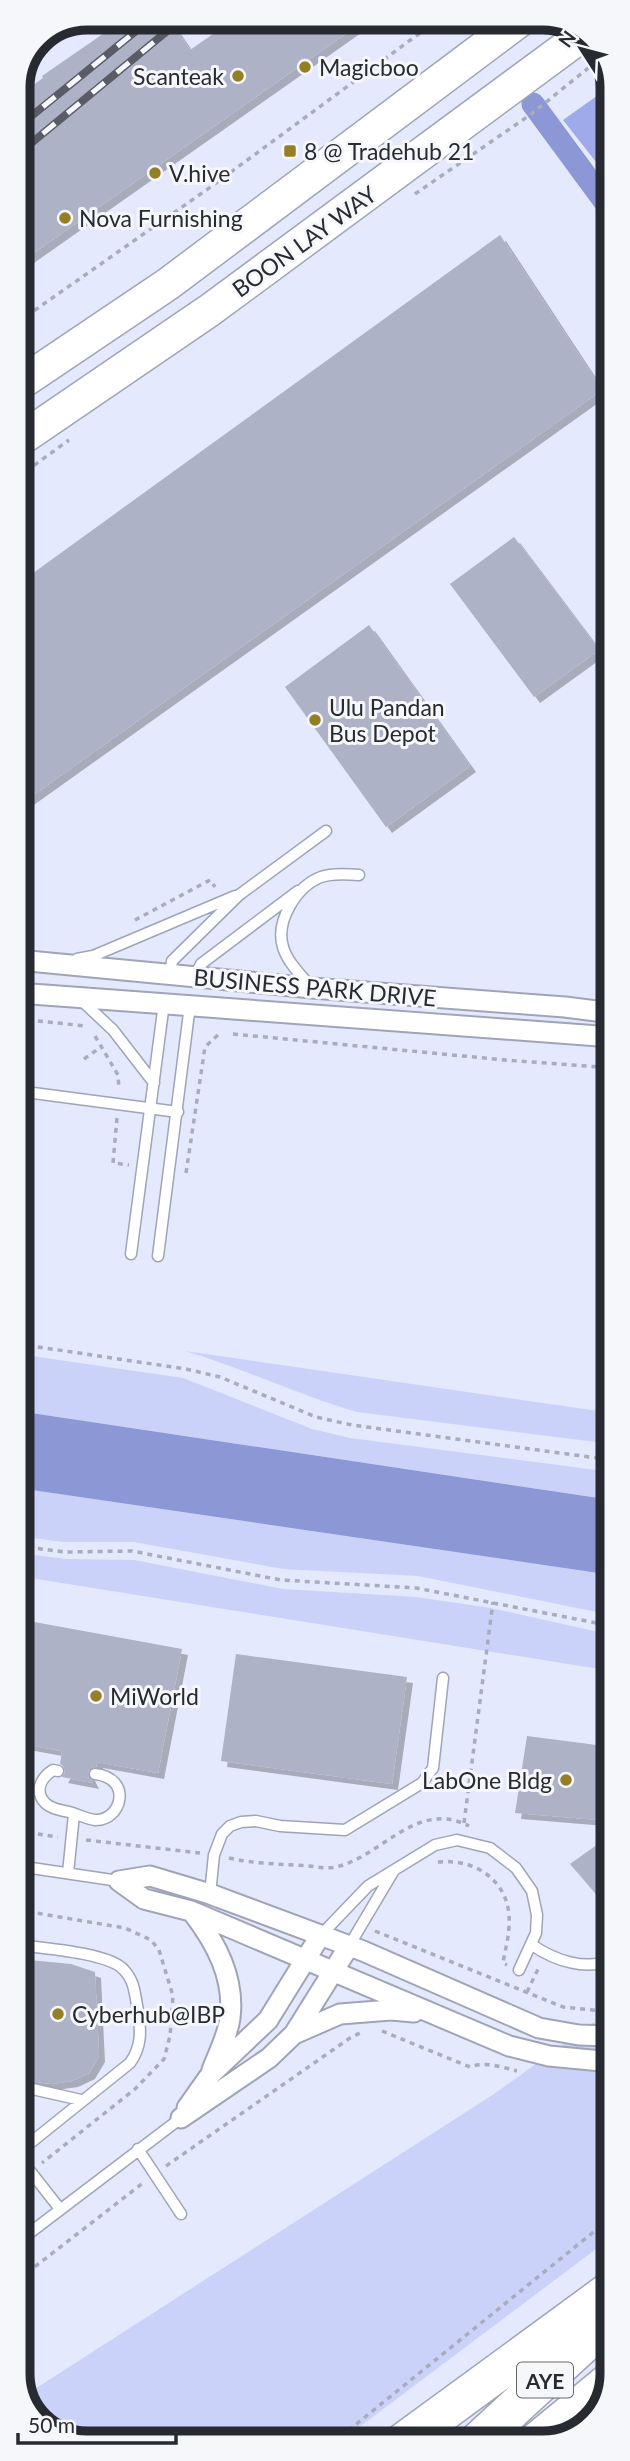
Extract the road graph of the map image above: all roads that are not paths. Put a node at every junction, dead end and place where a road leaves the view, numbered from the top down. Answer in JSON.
{"nodes":[{"id":1,"x":507,"y":30,"type":"edge"},
{"id":2,"x":576,"y":40,"type":"edge"},
{"id":3,"x":30,"y":377,"type":"edge"},
{"id":4,"x":30,"y":433,"type":"edge"},
{"id":5,"x":326,"y":831,"type":"dead end"},
{"id":6,"x":359,"y":875,"type":"dead end"},
{"id":7,"x":304,"y":886,"type":"junction"},
{"id":8,"x":239,"y":895,"type":"junction"},
{"id":9,"x":30,"y":962,"type":"edge"},
{"id":10,"x":50,"y":964,"type":"junction"},
{"id":11,"x":170,"y":975,"type":"junction"},
{"id":12,"x":194,"y":977,"type":"junction"},
{"id":13,"x":312,"y":988,"type":"junction"},
{"id":14,"x":30,"y":994,"type":"edge"},
{"id":15,"x":78,"y":997,"type":"junction"},
{"id":16,"x":164,"y":1003,"type":"junction"},
{"id":17,"x":190,"y":1005,"type":"junction"},
{"id":18,"x":600,"y":1011,"type":"edge"},
{"id":19,"x":600,"y":1036,"type":"edge"},
{"id":20,"x":154,"y":1083,"type":"junction"},
{"id":21,"x":30,"y":1093,"type":"edge"},
{"id":22,"x":150,"y":1109,"type":"junction"},
{"id":23,"x":178,"y":1112,"type":"junction"},
{"id":24,"x":131,"y":1254,"type":"dead end"},
{"id":25,"x":158,"y":1256,"type":"dead end"},
{"id":26,"x":443,"y":1678,"type":"dead end"},
{"id":27,"x":58,"y":1771,"type":"dead end"},
{"id":28,"x":95,"y":1774,"type":"dead end"},
{"id":29,"x":74,"y":1814,"type":"junction"},
{"id":30,"x":30,"y":1868,"type":"edge"},
{"id":31,"x":393,"y":1872,"type":"junction"},
{"id":32,"x":68,"y":1873,"type":"junction"},
{"id":33,"x":119,"y":1881,"type":"junction"},
{"id":34,"x":210,"y":1894,"type":"junction"},
{"id":35,"x":191,"y":1911,"type":"junction"},
{"id":36,"x":320,"y":1936,"type":"junction"},
{"id":37,"x":531,"y":1945,"type":"junction"},
{"id":38,"x":349,"y":1946,"type":"junction"},
{"id":39,"x":30,"y":1947,"type":"edge"},
{"id":40,"x":304,"y":1959,"type":"junction"},
{"id":41,"x":600,"y":1963,"type":"edge"},
{"id":42,"x":519,"y":1970,"type":"road end"},
{"id":43,"x":332,"y":1971,"type":"junction"},
{"id":44,"x":429,"y":2013,"type":"junction"},
{"id":45,"x":294,"y":2034,"type":"junction"},
{"id":46,"x":600,"y":2036,"type":"edge"},
{"id":47,"x":600,"y":2061,"type":"edge"},
{"id":48,"x":211,"y":2074,"type":"junction"},
{"id":49,"x":30,"y":2089,"type":"edge"},
{"id":50,"x":82,"y":2101,"type":"junction"},
{"id":51,"x":181,"y":2118,"type":"junction"},
{"id":52,"x":30,"y":2143,"type":"edge"},
{"id":53,"x":138,"y":2149,"type":"junction"},
{"id":54,"x":30,"y":2172,"type":"edge"},
{"id":55,"x":60,"y":2209,"type":"junction"},
{"id":56,"x":180,"y":2214,"type":"dead end"},
{"id":57,"x":30,"y":2232,"type":"edge"},
{"id":58,"x":600,"y":2298,"type":"edge"},
{"id":59,"x":600,"y":2329,"type":"edge"},
{"id":60,"x":597,"y":2391,"type":"edge"},
{"id":61,"x":550,"y":2430,"type":"edge"},
{"id":62,"x":418,"y":2431,"type":"edge"},
{"id":63,"x":489,"y":2431,"type":"edge"}],
"edges":[{"from":1,"to":3,"type":"main road","name":"BOON LAY WAY"},
{"from":2,"to":4,"type":"main road","name":"BOON LAY WAY"},
{"from":5,"to":8,"type":"lane"},
{"from":6,"to":7,"type":"lane"},
{"from":7,"to":12,"type":"lane"},
{"from":7,"to":13,"type":"lane"},
{"from":8,"to":10,"type":"lane"},
{"from":8,"to":11,"type":"lane"},
{"from":9,"to":10,"type":"street","name":"BUSINESS PARK DRIVE"},
{"from":10,"to":11,"type":"street","name":"BUSINESS PARK DRIVE"},
{"from":11,"to":12,"type":"street","name":"BUSINESS PARK DRIVE"},
{"from":12,"to":13,"type":"street","name":"BUSINESS PARK DRIVE"},
{"from":13,"to":18,"type":"street","name":"BUSINESS PARK DRIVE"},
{"from":14,"to":15,"type":"street","name":"BUSINESS PARK DRIVE"},
{"from":15,"to":16,"type":"street","name":"BUSINESS PARK DRIVE"},
{"from":15,"to":20,"type":"lane"},
{"from":16,"to":17,"type":"street","name":"BUSINESS PARK DRIVE"},
{"from":16,"to":20,"type":"lane"},
{"from":17,"to":19,"type":"street","name":"BUSINESS PARK DRIVE"},
{"from":17,"to":23,"type":"lane"},
{"from":20,"to":22,"type":"lane"},
{"from":21,"to":22,"type":"lane"},
{"from":22,"to":23,"type":"lane"},
{"from":22,"to":24,"type":"lane"},
{"from":23,"to":25,"type":"lane"},
{"from":26,"to":34,"type":"lane"},
{"from":27,"to":29,"type":"lane"},
{"from":28,"to":29,"type":"lane"},
{"from":29,"to":32,"type":"lane"},
{"from":30,"to":32,"type":"lane"},
{"from":31,"to":36,"type":"lane"},
{"from":31,"to":37,"type":"lane"},
{"from":31,"to":38,"type":"lane"},
{"from":32,"to":33,"type":"lane"},
{"from":33,"to":34,"type":"street"},
{"from":33,"to":35,"type":"street"},
{"from":34,"to":36,"type":"street"},
{"from":35,"to":40,"type":"street"},
{"from":35,"to":48,"type":"street"},
{"from":36,"to":38,"type":"street"},
{"from":36,"to":40,"type":"street"},
{"from":37,"to":41,"type":"lane"},
{"from":37,"to":42,"type":"lane"},
{"from":38,"to":43,"type":"street"},
{"from":38,"to":46,"type":"street"},
{"from":39,"to":50,"type":"lane"},
{"from":40,"to":43,"type":"street"},
{"from":40,"to":48,"type":"street"},
{"from":43,"to":44,"type":"street"},
{"from":43,"to":45,"type":"street"},
{"from":44,"to":45,"type":"street"},
{"from":44,"to":47,"type":"street"},
{"from":45,"to":51,"type":"street"},
{"from":48,"to":51,"type":"street"},
{"from":49,"to":50,"type":"lane"},
{"from":50,"to":52,"type":"lane"},
{"from":51,"to":53,"type":"lane"},
{"from":53,"to":55,"type":"lane"},
{"from":53,"to":56,"type":"lane"},
{"from":54,"to":55,"type":"lane"},
{"from":55,"to":57,"type":"lane"},
{"from":58,"to":62,"type":"highway"},
{"from":59,"to":63,"type":"highway","number":"AYE"},
{"from":60,"to":61,"type":"highway","number":"AYE"}]}
